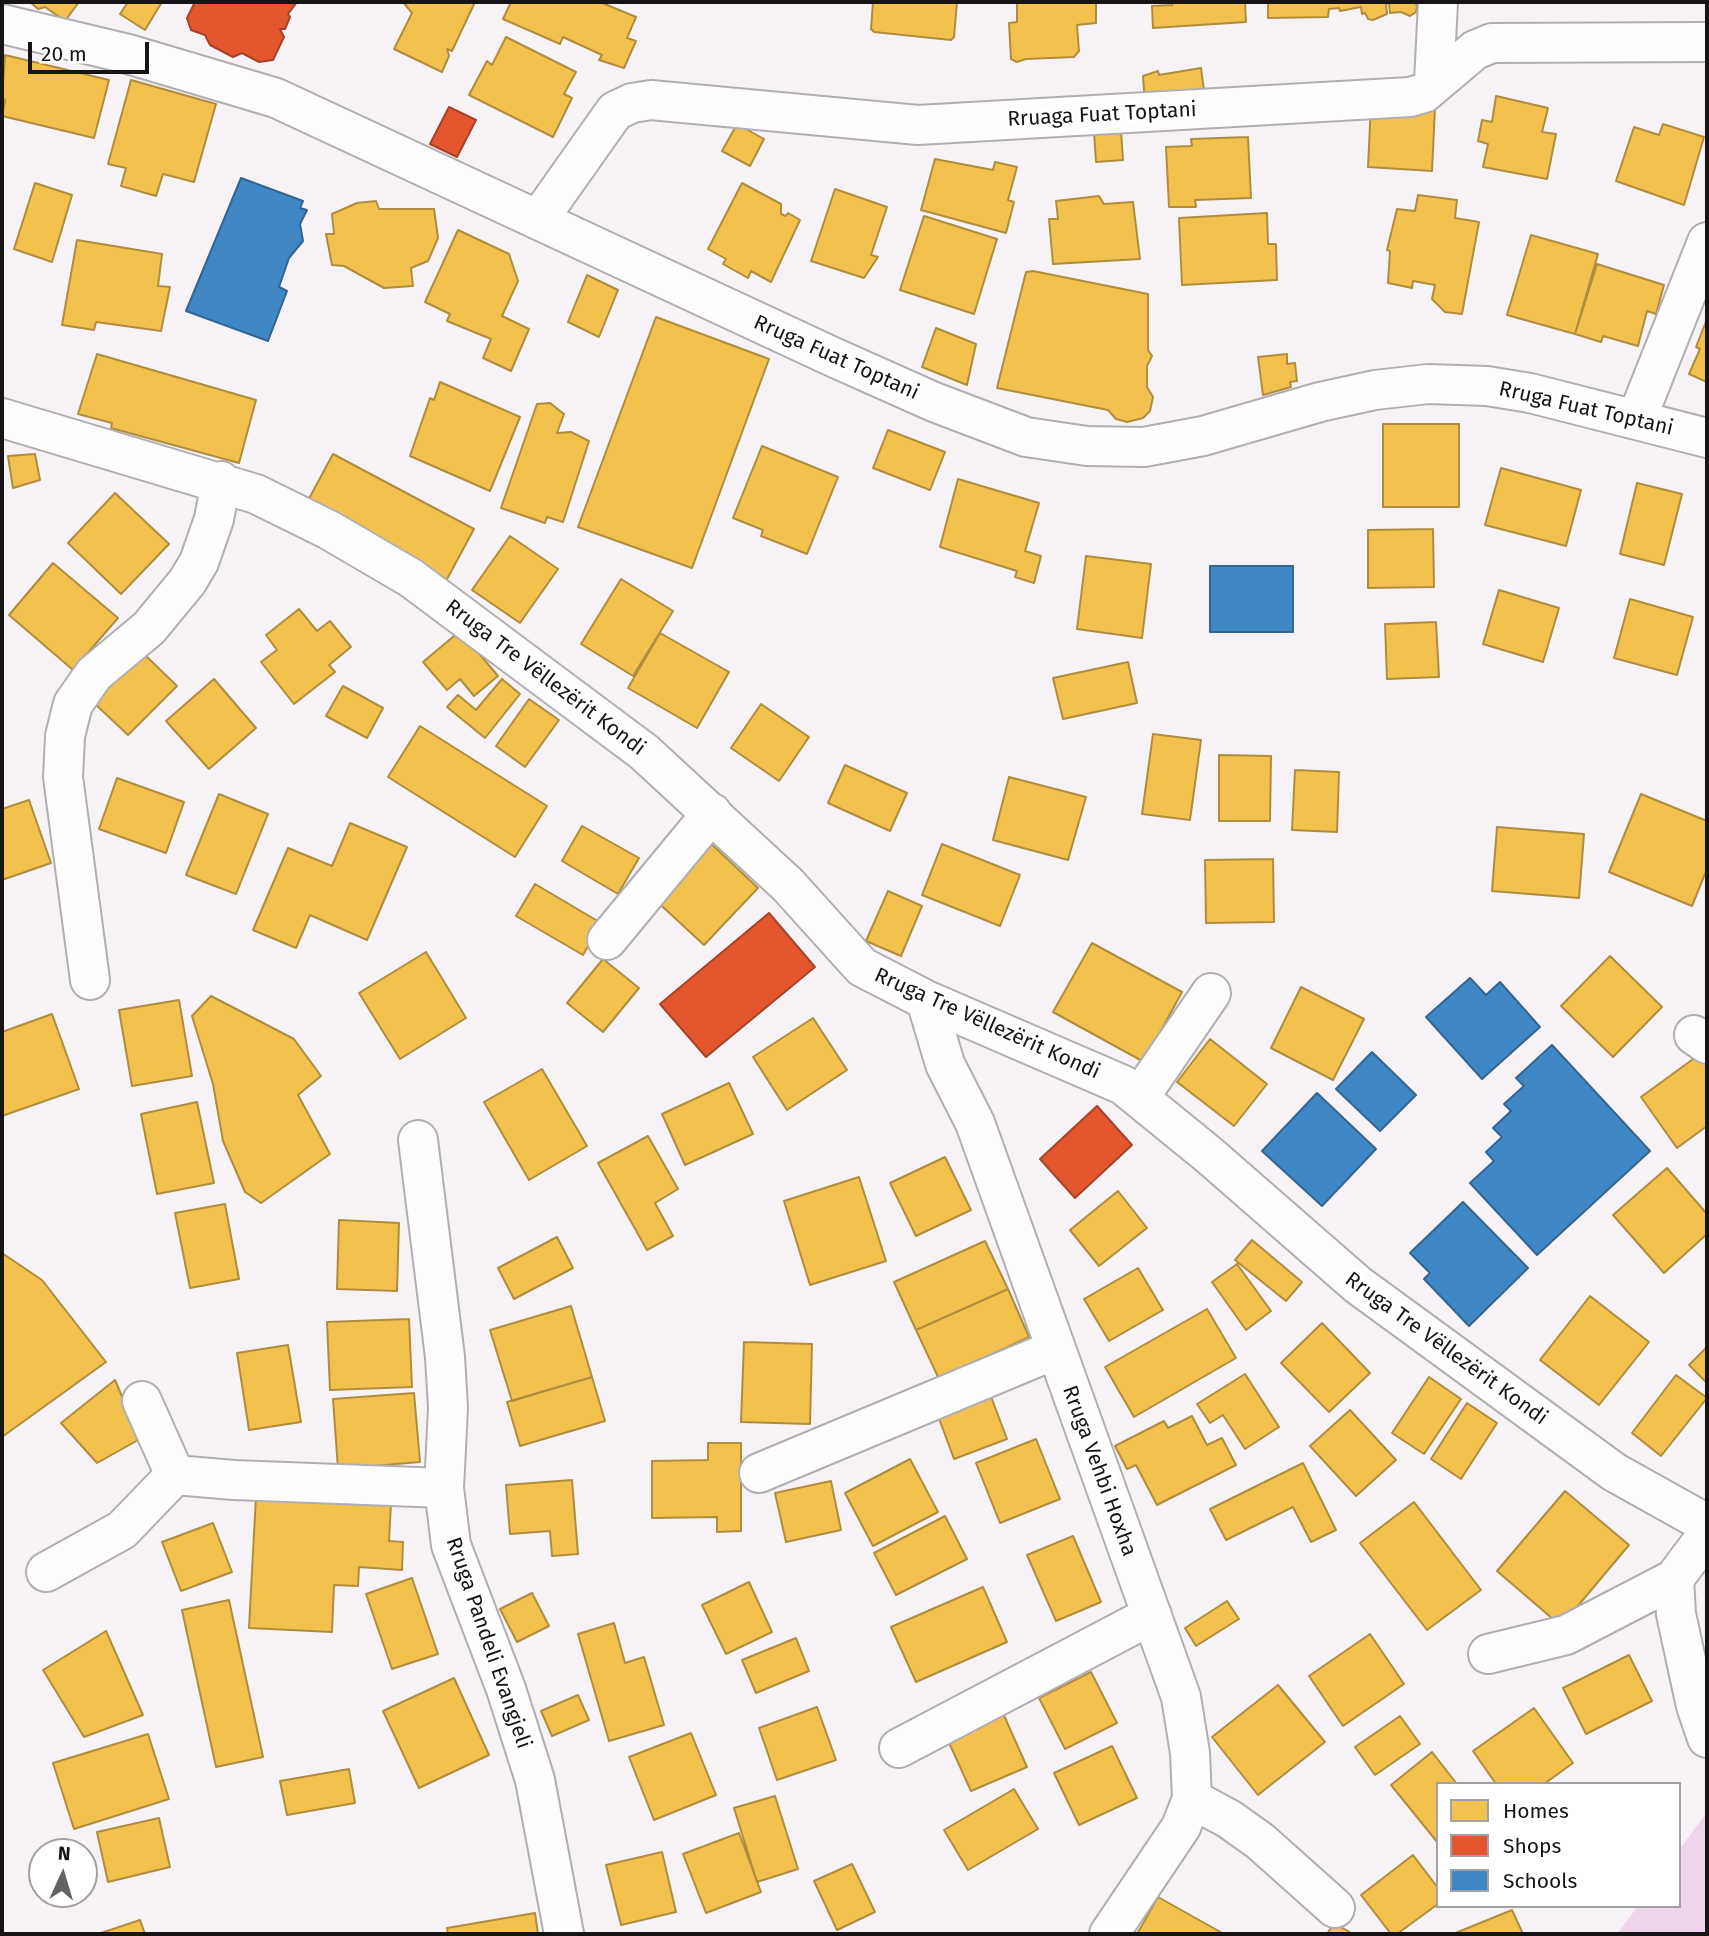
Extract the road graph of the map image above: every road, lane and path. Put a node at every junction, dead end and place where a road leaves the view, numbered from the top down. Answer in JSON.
{"nodes":[{"id":1,"x":1438,"y":2,"type":"edge"},
{"id":2,"x":2,"y":24,"type":"edge"},
{"id":3,"x":1707,"y":42,"type":"edge"},
{"id":4,"x":1434,"y":82,"type":"junction"},
{"id":5,"x":538,"y":220,"type":"junction"},
{"id":6,"x":1707,"y":242,"type":"edge"},
{"id":7,"x":2,"y":418,"type":"edge"},
{"id":8,"x":1637,"y":418,"type":"junction"},
{"id":9,"x":1707,"y":438,"type":"edge"},
{"id":10,"x":220,"y":481,"type":"junction"},
{"id":11,"x":712,"y":813,"type":"junction"},
{"id":12,"x":607,"y":940,"type":"dead end"},
{"id":13,"x":90,"y":980,"type":"dead end"},
{"id":14,"x":1212,"y":993,"type":"dead end"},
{"id":15,"x":926,"y":1000,"type":"junction"},
{"id":16,"x":1139,"y":1098,"type":"junction"},
{"id":17,"x":418,"y":1140,"type":"dead end"},
{"id":18,"x":1054,"y":1350,"type":"junction"},
{"id":19,"x":142,"y":1401,"type":"dead end"},
{"id":20,"x":760,"y":1473,"type":"dead end"},
{"id":21,"x":175,"y":1475,"type":"junction"},
{"id":22,"x":444,"y":1488,"type":"junction"},
{"id":23,"x":1707,"y":1524,"type":"edge"},
{"id":24,"x":1707,"y":1535,"type":"edge"},
{"id":25,"x":46,"y":1572,"type":"dead end"},
{"id":26,"x":1674,"y":1579,"type":"junction"},
{"id":27,"x":1152,"y":1615,"type":"junction"},
{"id":28,"x":1488,"y":1654,"type":"dead end"},
{"id":29,"x":1707,"y":1738,"type":"edge"},
{"id":30,"x":899,"y":1748,"type":"dead end"},
{"id":31,"x":1192,"y":1798,"type":"junction"},
{"id":32,"x":1335,"y":1908,"type":"dead end"},
{"id":33,"x":564,"y":1934,"type":"edge"},
{"id":34,"x":1109,"y":1934,"type":"edge"}],
"edges":[{"from":1,"to":4,"type":"street"},
{"from":2,"to":5,"type":"street","name":"Rruga Fuat Toptani"},
{"from":3,"to":4,"type":"street","name":"Rruaga Fuat Toptani"},
{"from":4,"to":5,"type":"street","name":"Rruaga Fuat Toptani"},
{"from":5,"to":8,"type":"street","name":"Rruga Fuat Toptani"},
{"from":6,"to":8,"type":"street"},
{"from":7,"to":10,"type":"street","name":"Rruga Tre Vëllezërit Kondi"},
{"from":8,"to":9,"type":"street","name":"Rruga Fuat Toptani"},
{"from":10,"to":11,"type":"street","name":"Rruga Tre Vëllezërit Kondi"},
{"from":10,"to":13,"type":"street"},
{"from":11,"to":12,"type":"street"},
{"from":11,"to":15,"type":"street","name":"Rruga Tre Vëllezërit Kondi"},
{"from":14,"to":16,"type":"street"},
{"from":15,"to":16,"type":"street","name":"Rruga Tre Vëllezërit Kondi"},
{"from":15,"to":18,"type":"street","name":"Rruga Vehbi Hoxha"},
{"from":16,"to":23,"type":"street","name":"Rruga Tre Vëllezërit Kondi"},
{"from":17,"to":22,"type":"street","name":"Rruga Pandeli Evangjeli"},
{"from":18,"to":20,"type":"street"},
{"from":18,"to":27,"type":"street","name":"Rruga Vehbi Hoxha"},
{"from":19,"to":21,"type":"street"},
{"from":21,"to":22,"type":"street"},
{"from":21,"to":25,"type":"street"},
{"from":22,"to":33,"type":"street","name":"Rruga Pandeli Evangjeli"},
{"from":24,"to":26,"type":"street"},
{"from":26,"to":28,"type":"street"},
{"from":26,"to":29,"type":"street"},
{"from":27,"to":30,"type":"street"},
{"from":27,"to":31,"type":"street","name":"Rruga Vehbi Hoxha"},
{"from":31,"to":32,"type":"street"},
{"from":31,"to":34,"type":"street","name":"Rruga Vehbi Hoxha"}]}
